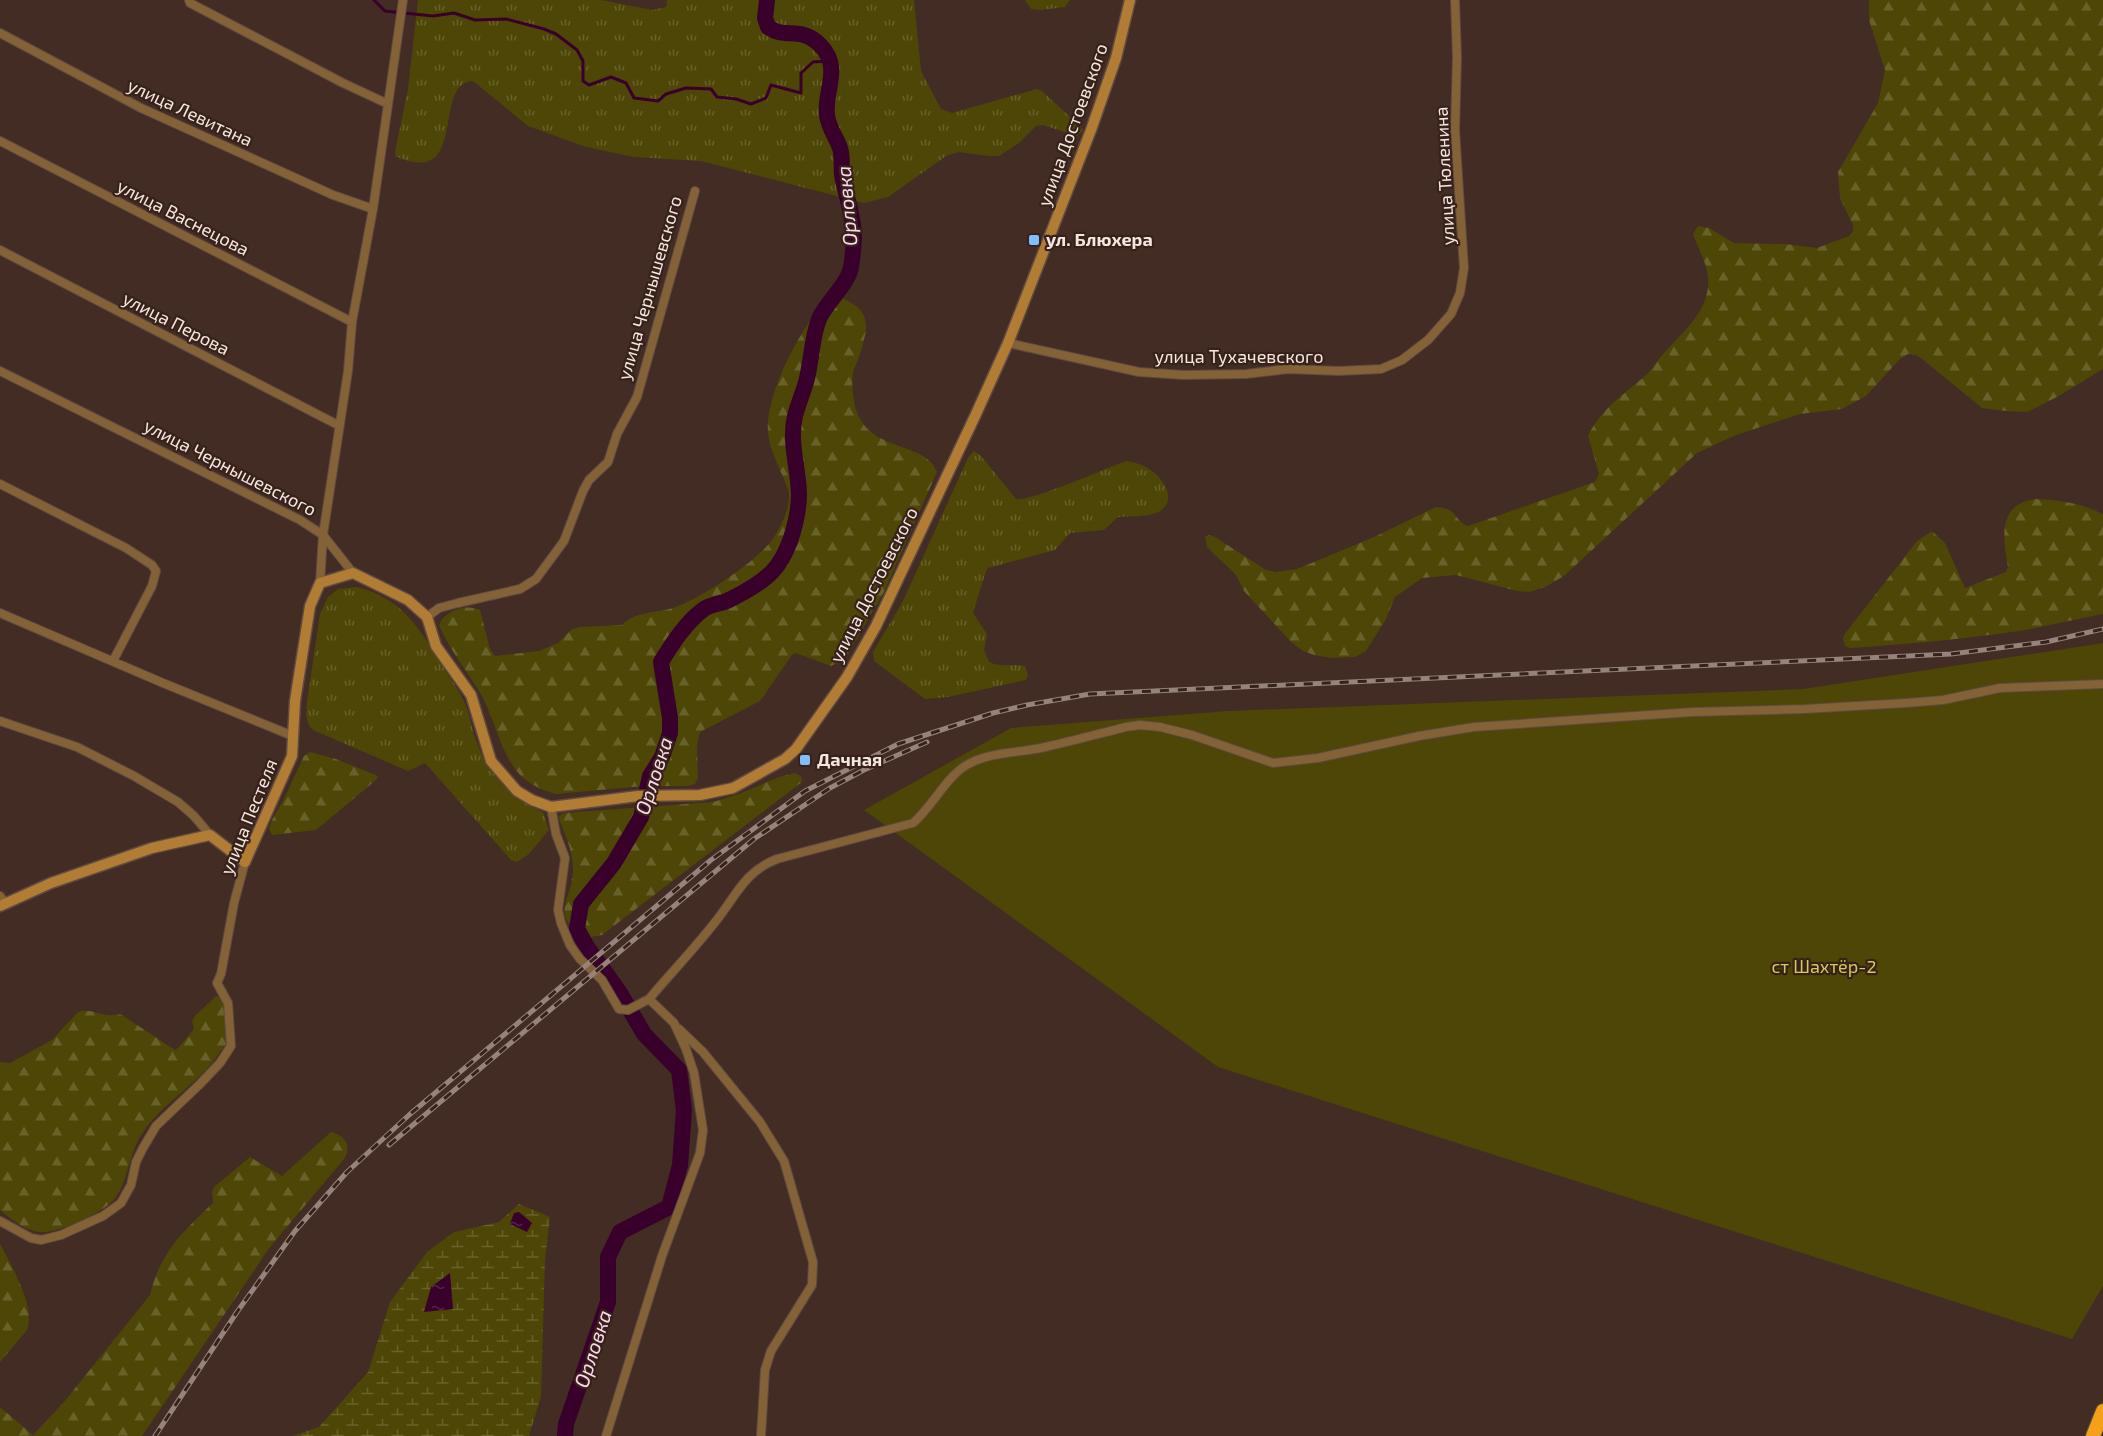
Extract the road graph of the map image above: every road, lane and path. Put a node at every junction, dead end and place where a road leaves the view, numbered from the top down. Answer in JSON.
{"nodes":[{"id":1,"x":189,"y":0,"type":"edge"},
{"id":2,"x":403,"y":0,"type":"edge"},
{"id":3,"x":1130,"y":0,"type":"edge"},
{"id":4,"x":1455,"y":0,"type":"edge"},
{"id":5,"x":0,"y":33,"type":"edge"},
{"id":6,"x":388,"y":104,"type":"junction"},
{"id":7,"x":0,"y":141,"type":"edge"},
{"id":8,"x":695,"y":191,"type":"dead end"},
{"id":9,"x":373,"y":209,"type":"junction"},
{"id":10,"x":0,"y":250,"type":"edge"},
{"id":11,"x":352,"y":322,"type":"junction"},
{"id":12,"x":1428,"y":340,"type":"joint"},
{"id":13,"x":1008,"y":343,"type":"junction"},
{"id":14,"x":0,"y":371,"type":"edge"},
{"id":15,"x":338,"y":425,"type":"junction"},
{"id":16,"x":0,"y":484,"type":"edge"},
{"id":17,"x":323,"y":535,"type":"junction"},
{"id":18,"x":354,"y":573,"type":"junction"},
{"id":19,"x":320,"y":583,"type":"junction"},
{"id":20,"x":0,"y":613,"type":"edge"},
{"id":21,"x":427,"y":617,"type":"junction"},
{"id":22,"x":113,"y":661,"type":"junction"},
{"id":23,"x":2103,"y":684,"type":"edge"},
{"id":24,"x":0,"y":721,"type":"edge"},
{"id":25,"x":293,"y":736,"type":"junction"},
{"id":26,"x":551,"y":807,"type":"junction"},
{"id":27,"x":210,"y":835,"type":"junction"},
{"id":28,"x":245,"y":862,"type":"junction"},
{"id":29,"x":2,"y":902,"type":"edge"},
{"id":30,"x":649,"y":999,"type":"junction"},
{"id":31,"x":674,"y":1023,"type":"junction"},
{"id":32,"x":0,"y":1221,"type":"edge"},
{"id":33,"x":2103,"y":1411,"type":"edge"},
{"id":34,"x":606,"y":1436,"type":"edge"},
{"id":35,"x":761,"y":1436,"type":"edge"},
{"id":36,"x":2093,"y":1436,"type":"edge"}],
"edges":[{"from":1,"to":6,"type":"street"},
{"from":2,"to":6,"type":"street"},
{"from":3,"to":13,"type":"main road","name":"улица Достоевского"},
{"from":4,"to":12,"type":"street","name":"улица Тюленина"},
{"from":5,"to":9,"type":"street","name":"улица Левитана"},
{"from":6,"to":9,"type":"street"},
{"from":7,"to":11,"type":"street","name":"улица Васнецова"},
{"from":8,"to":21,"type":"street","name":"улица Чернышевского"},
{"from":9,"to":11,"type":"street"},
{"from":10,"to":15,"type":"street","name":"улица Перова"},
{"from":11,"to":15,"type":"street"},
{"from":12,"to":13,"type":"street","name":"улица Тухачевского"},
{"from":13,"to":26,"type":"main road","name":"улица Достоевского"},
{"from":14,"to":17,"type":"street","name":"улица Чернышевского"},
{"from":15,"to":17,"type":"street"},
{"from":16,"to":22,"type":"street"},
{"from":17,"to":18,"type":"street","name":"улица Чернышевского"},
{"from":17,"to":19,"type":"street"},
{"from":18,"to":19,"type":"main road"},
{"from":18,"to":21,"type":"main road","name":"улица Чернышевского"},
{"from":19,"to":25,"type":"main road","name":"улица Пестеля"},
{"from":20,"to":22,"type":"street"},
{"from":21,"to":26,"type":"main road"},
{"from":22,"to":25,"type":"street"},
{"from":23,"to":30,"type":"street"},
{"from":24,"to":27,"type":"street"},
{"from":25,"to":28,"type":"main road","name":"улица Пестеля"},
{"from":26,"to":30,"type":"street"},
{"from":27,"to":28,"type":"main road"},
{"from":27,"to":29,"type":"main road"},
{"from":28,"to":32,"type":"street","name":"улица Пестеля"},
{"from":30,"to":31,"type":"street"},
{"from":31,"to":34,"type":"street"},
{"from":31,"to":35,"type":"street"},
{"from":33,"to":36,"type":"highway"}]}
